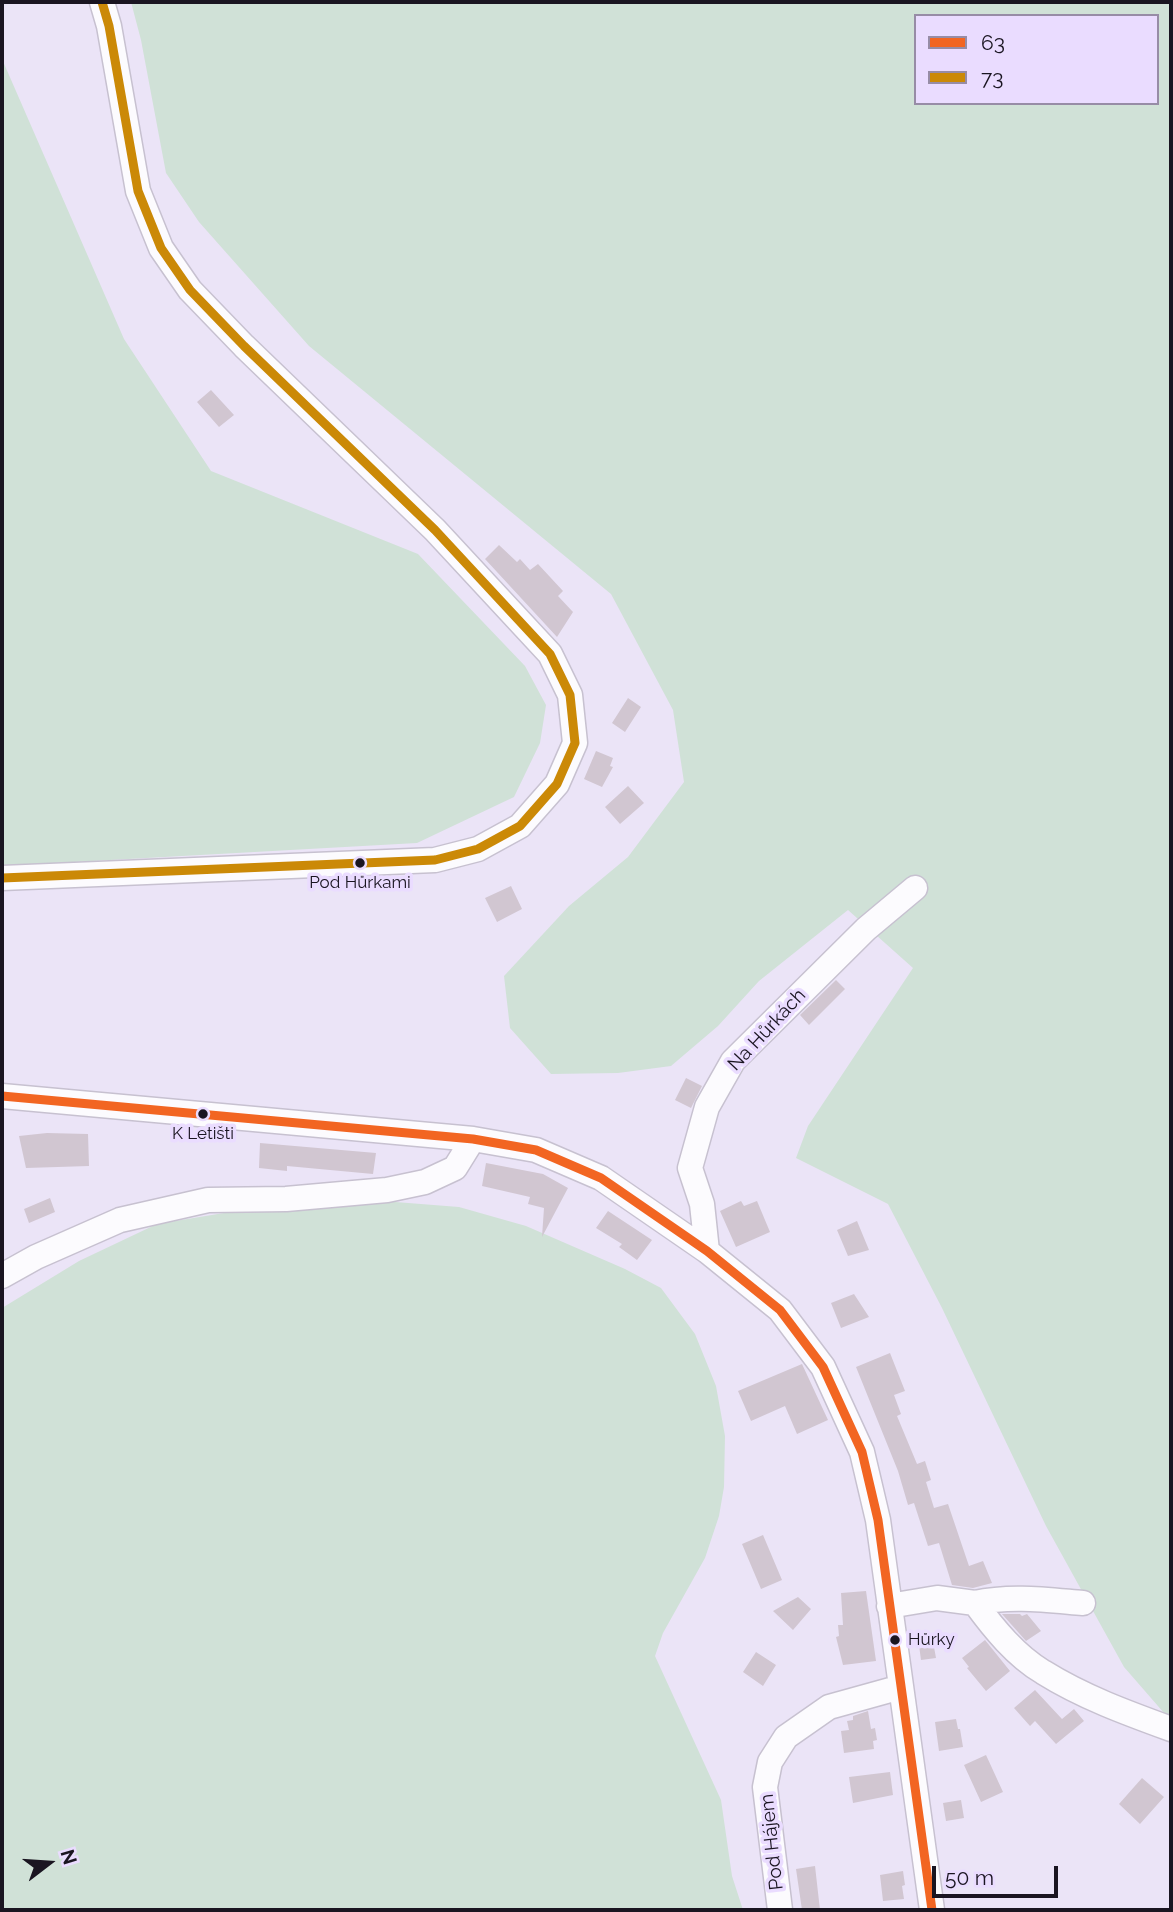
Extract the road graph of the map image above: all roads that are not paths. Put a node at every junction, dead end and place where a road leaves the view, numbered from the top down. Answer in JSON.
{"nodes":[{"id":1,"x":102,"y":2,"type":"edge"},
{"id":2,"x":2,"y":878,"type":"edge"},
{"id":3,"x":915,"y":888,"type":"dead end"},
{"id":4,"x":2,"y":1096,"type":"edge"},
{"id":5,"x":473,"y":1139,"type":"junction"},
{"id":6,"x":707,"y":1251,"type":"junction"},
{"id":7,"x":2,"y":1276,"type":"edge"},
{"id":8,"x":975,"y":1603,"type":"junction"},
{"id":9,"x":1083,"y":1603,"type":"dead end"},
{"id":10,"x":889,"y":1606,"type":"junction"},
{"id":11,"x":901,"y":1687,"type":"junction"},
{"id":12,"x":1171,"y":1729,"type":"edge"},
{"id":13,"x":780,"y":1910,"type":"edge"},
{"id":14,"x":932,"y":1910,"type":"edge"}],
"edges":[{"from":1,"to":2,"type":"street"},
{"from":3,"to":6,"type":"street","name":"Na Hůrkách"},
{"from":4,"to":5,"type":"street"},
{"from":5,"to":6,"type":"street"},
{"from":5,"to":7,"type":"street"},
{"from":6,"to":10,"type":"street"},
{"from":8,"to":9,"type":"street"},
{"from":8,"to":10,"type":"street"},
{"from":8,"to":12,"type":"street"},
{"from":10,"to":11,"type":"street"},
{"from":11,"to":13,"type":"street","name":"Pod Hájem"},
{"from":11,"to":14,"type":"street"}]}
